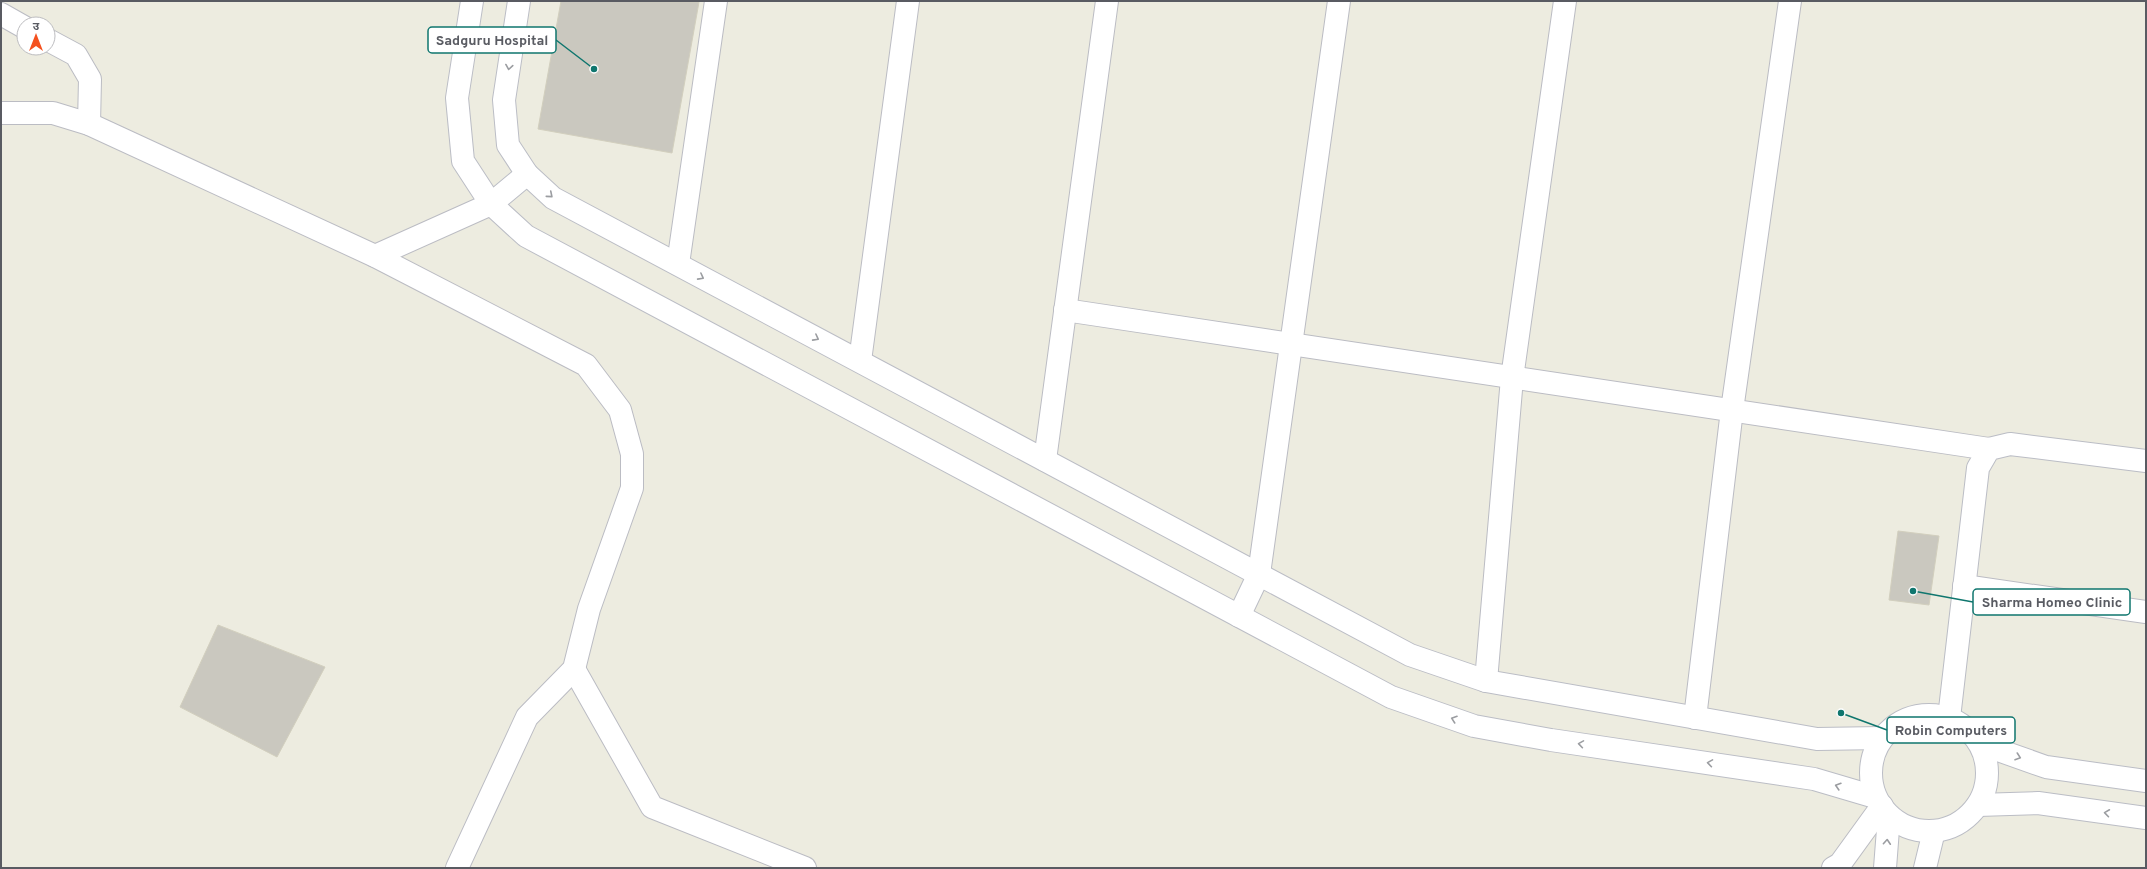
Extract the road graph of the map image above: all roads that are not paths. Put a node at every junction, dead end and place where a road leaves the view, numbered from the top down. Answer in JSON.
{"nodes":[{"id":1,"x":472,"y":1,"type":"edge"},
{"id":2,"x":519,"y":1,"type":"edge"},
{"id":3,"x":716,"y":1,"type":"edge"},
{"id":4,"x":908,"y":1,"type":"edge"},
{"id":5,"x":1107,"y":1,"type":"edge"},
{"id":6,"x":1339,"y":1,"type":"edge"},
{"id":7,"x":1565,"y":1,"type":"edge"},
{"id":8,"x":1790,"y":1,"type":"edge"},
{"id":9,"x":1,"y":14,"type":"edge"},
{"id":10,"x":16,"y":22,"type":"edge"},
{"id":11,"x":56,"y":44,"type":"edge"},
{"id":12,"x":1,"y":113,"type":"edge"},
{"id":13,"x":89,"y":124,"type":"junction"},
{"id":14,"x":527,"y":174,"type":"junction"},
{"id":15,"x":491,"y":204,"type":"junction"},
{"id":16,"x":375,"y":256,"type":"junction"},
{"id":17,"x":678,"y":264,"type":"junction"},
{"id":18,"x":1065,"y":310,"type":"junction"},
{"id":19,"x":1291,"y":344,"type":"junction"},
{"id":20,"x":860,"y":361,"type":"junction"},
{"id":21,"x":1512,"y":378,"type":"junction"},
{"id":22,"x":1732,"y":410,"type":"junction"},
{"id":23,"x":1989,"y":449,"type":"junction"},
{"id":24,"x":1045,"y":460,"type":"junction"},
{"id":25,"x":2146,"y":461,"type":"edge"},
{"id":26,"x":1259,"y":574,"type":"junction"},
{"id":27,"x":1964,"y":586,"type":"junction"},
{"id":28,"x":2146,"y":612,"type":"edge"},
{"id":29,"x":1239,"y":616,"type":"junction"},
{"id":30,"x":574,"y":669,"type":"junction"},
{"id":31,"x":1486,"y":682,"type":"junction"},
{"id":32,"x":1695,"y":718,"type":"junction"},
{"id":33,"x":1949,"y":718,"type":"junction"},
{"id":34,"x":1882,"y":738,"type":"junction"},
{"id":35,"x":1981,"y":744,"type":"junction"},
{"id":36,"x":2146,"y":781,"type":"edge"},
{"id":37,"x":1978,"y":805,"type":"junction"},
{"id":38,"x":1882,"y":806,"type":"junction"},
{"id":39,"x":2146,"y":818,"type":"edge"},
{"id":40,"x":1934,"y":831,"type":"junction"},
{"id":41,"x":457,"y":868,"type":"edge"},
{"id":42,"x":805,"y":868,"type":"edge"},
{"id":43,"x":1833,"y":868,"type":"edge"},
{"id":44,"x":1885,"y":868,"type":"edge"},
{"id":45,"x":1925,"y":868,"type":"edge"}],
"edges":[{"from":1,"to":15,"type":"street"},
{"from":2,"to":14,"type":"street","one_way":true},
{"from":3,"to":17,"type":"street"},
{"from":4,"to":20,"type":"street"},
{"from":5,"to":18,"type":"street"},
{"from":6,"to":19,"type":"street"},
{"from":7,"to":21,"type":"street"},
{"from":8,"to":22,"type":"street"},
{"from":9,"to":10,"type":"street"},
{"from":11,"to":13,"type":"street"},
{"from":12,"to":13,"type":"street"},
{"from":13,"to":16,"type":"street"},
{"from":14,"to":15,"type":"street"},
{"from":14,"to":17,"type":"street","one_way":true},
{"from":15,"to":16,"type":"street"},
{"from":15,"to":29,"type":"street"},
{"from":16,"to":30,"type":"street"},
{"from":17,"to":20,"type":"street","one_way":true},
{"from":18,"to":19,"type":"street"},
{"from":18,"to":24,"type":"street"},
{"from":19,"to":21,"type":"street"},
{"from":19,"to":26,"type":"street"},
{"from":20,"to":24,"type":"street"},
{"from":21,"to":22,"type":"street"},
{"from":21,"to":31,"type":"street"},
{"from":22,"to":23,"type":"street"},
{"from":22,"to":32,"type":"street"},
{"from":23,"to":25,"type":"street"},
{"from":23,"to":27,"type":"street"},
{"from":24,"to":26,"type":"street"},
{"from":26,"to":29,"type":"street"},
{"from":26,"to":31,"type":"street"},
{"from":27,"to":28,"type":"street"},
{"from":27,"to":33,"type":"street"},
{"from":38,"to":29,"type":"street","one_way":true},
{"from":30,"to":41,"type":"street"},
{"from":30,"to":42,"type":"street"},
{"from":31,"to":32,"type":"street"},
{"from":32,"to":34,"type":"street"},
{"from":33,"to":34,"type":"street"},
{"from":33,"to":35,"type":"street"},
{"from":34,"to":38,"type":"street"},
{"from":35,"to":36,"type":"street","one_way":true},
{"from":35,"to":37,"type":"street"},
{"from":39,"to":37,"type":"street","one_way":true},
{"from":37,"to":40,"type":"street"},
{"from":38,"to":40,"type":"street"},
{"from":38,"to":43,"type":"street"},
{"from":44,"to":38,"type":"street","one_way":true},
{"from":40,"to":45,"type":"street"}]}
